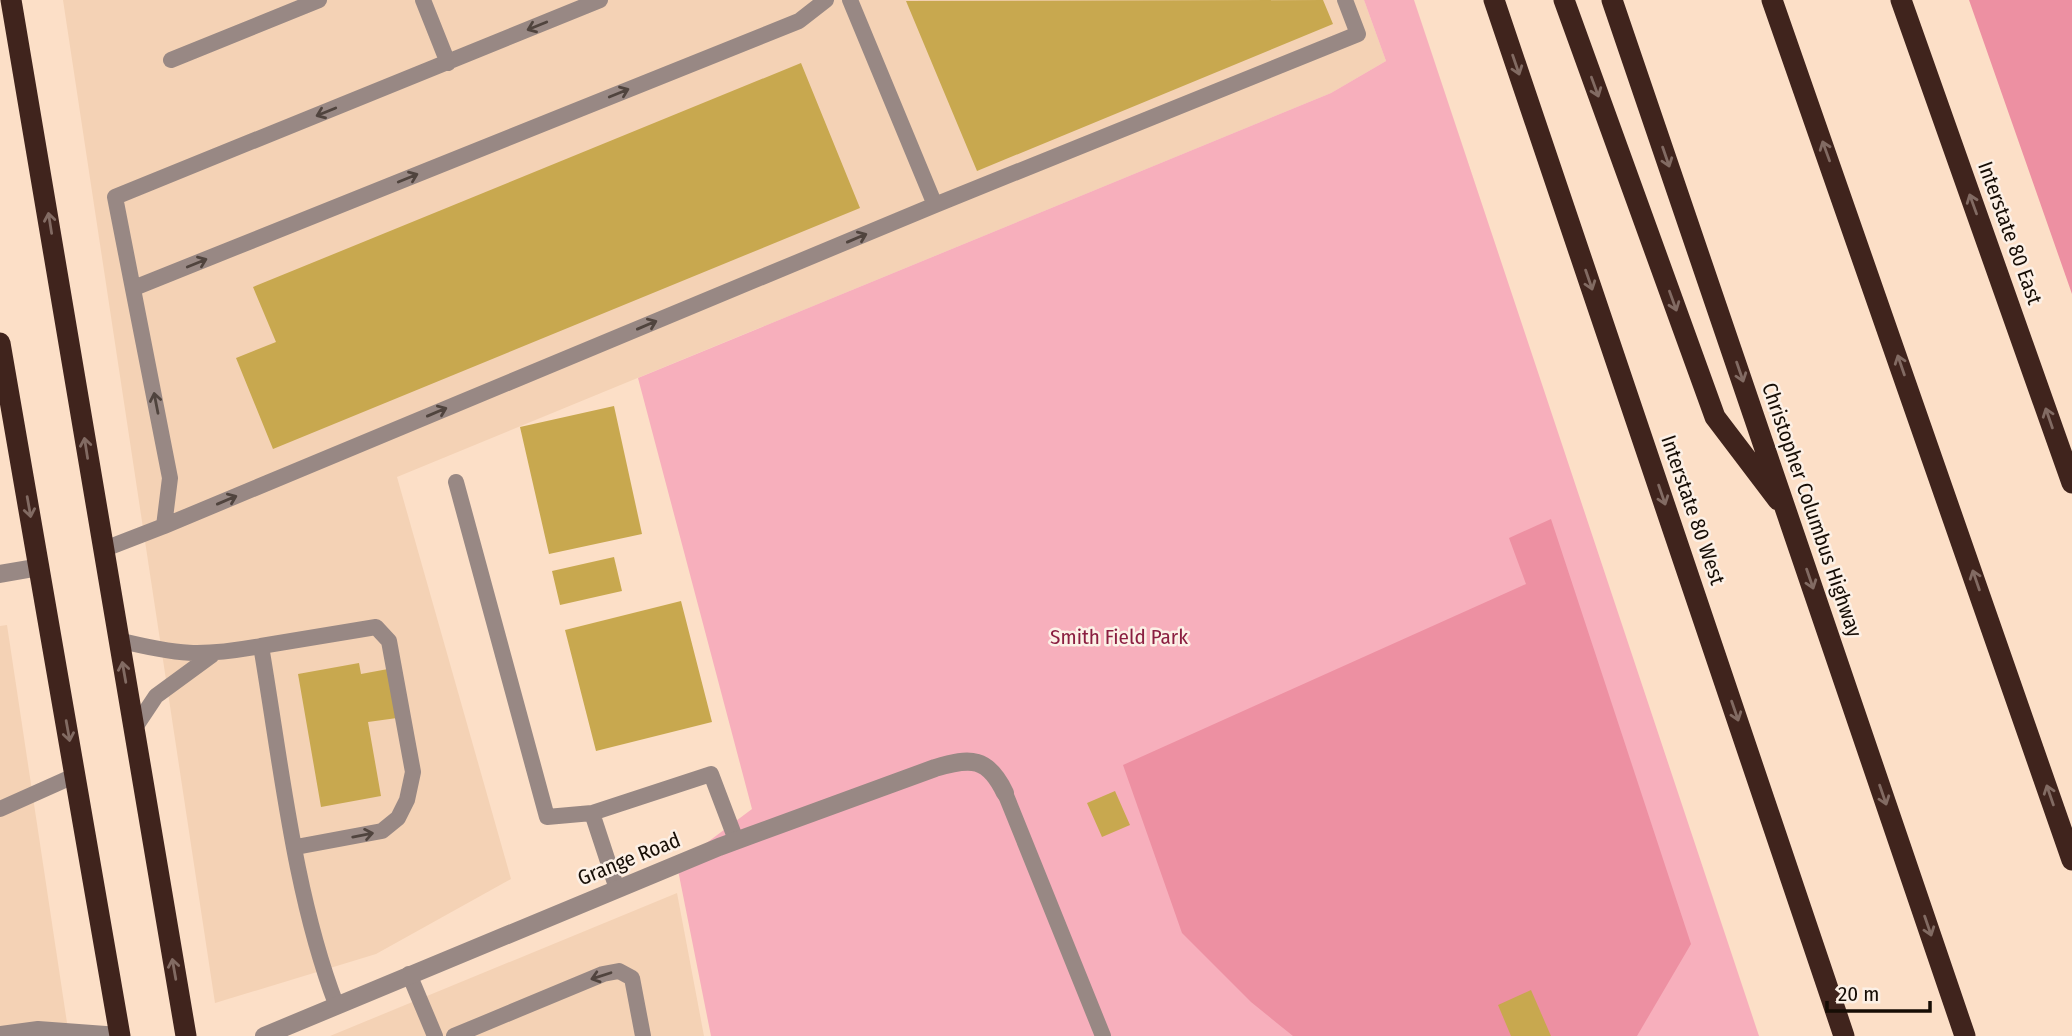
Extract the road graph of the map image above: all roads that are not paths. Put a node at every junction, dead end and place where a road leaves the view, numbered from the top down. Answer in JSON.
{"nodes":[{"id":1,"x":11,"y":0,"type":"edge"},
{"id":2,"x":319,"y":0,"type":"edge"},
{"id":3,"x":423,"y":0,"type":"edge"},
{"id":4,"x":600,"y":0,"type":"edge"},
{"id":5,"x":826,"y":0,"type":"edge"},
{"id":6,"x":850,"y":0,"type":"edge"},
{"id":7,"x":1345,"y":0,"type":"edge"},
{"id":8,"x":1494,"y":0,"type":"edge"},
{"id":9,"x":1564,"y":0,"type":"edge"},
{"id":10,"x":1612,"y":0,"type":"edge"},
{"id":11,"x":1772,"y":0,"type":"edge"},
{"id":12,"x":1901,"y":0,"type":"edge"},
{"id":13,"x":171,"y":60,"type":"dead end"},
{"id":14,"x":448,"y":63,"type":"junction"},
{"id":15,"x":935,"y":205,"type":"junction"},
{"id":16,"x":134,"y":288,"type":"junction"},
{"id":17,"x":1,"y":350,"type":"edge"},
{"id":18,"x":456,"y":482,"type":"dead end"},
{"id":19,"x":2072,"y":483,"type":"edge"},
{"id":20,"x":1789,"y":514,"type":"junction"},
{"id":21,"x":163,"y":526,"type":"junction"},
{"id":22,"x":102,"y":550,"type":"junction"},
{"id":23,"x":40,"y":567,"type":"junction"},
{"id":24,"x":0,"y":574,"type":"edge"},
{"id":25,"x":118,"y":639,"type":"junction"},
{"id":26,"x":261,"y":646,"type":"junction"},
{"id":27,"x":212,"y":655,"type":"junction"},
{"id":28,"x":134,"y":729,"type":"junction"},
{"id":29,"x":76,"y":775,"type":"junction"},
{"id":30,"x":1005,"y":793,"type":"joint"},
{"id":31,"x":0,"y":808,"type":"edge"},
{"id":32,"x":592,"y":813,"type":"junction"},
{"id":33,"x":736,"y":840,"type":"junction"},
{"id":34,"x":296,"y":847,"type":"junction"},
{"id":35,"x":2072,"y":860,"type":"edge"},
{"id":36,"x":617,"y":889,"type":"junction"},
{"id":37,"x":409,"y":974,"type":"junction"},
{"id":38,"x":336,"y":1004,"type":"junction"},
{"id":39,"x":0,"y":1034,"type":"edge"},
{"id":40,"x":119,"y":1035,"type":"edge"},
{"id":41,"x":186,"y":1036,"type":"edge"},
{"id":42,"x":264,"y":1036,"type":"edge"},
{"id":43,"x":435,"y":1036,"type":"edge"},
{"id":44,"x":454,"y":1036,"type":"edge"},
{"id":45,"x":643,"y":1036,"type":"edge"},
{"id":46,"x":1103,"y":1036,"type":"edge"},
{"id":47,"x":1844,"y":1036,"type":"edge"},
{"id":48,"x":1965,"y":1036,"type":"edge"}],
"edges":[{"from":22,"to":1,"type":"highway","one_way":true},
{"from":2,"to":13,"type":"lane"},
{"from":3,"to":14,"type":"lane"},
{"from":4,"to":14,"type":"lane","one_way":true},
{"from":16,"to":5,"type":"lane","one_way":true},
{"from":6,"to":15,"type":"lane"},
{"from":7,"to":15,"type":"lane"},
{"from":8,"to":47,"type":"highway","name":"Interstate 80 West","one_way":true},
{"from":9,"to":20,"type":"highway","one_way":true},
{"from":10,"to":20,"type":"highway","name":"Christopher Columbus Highway","one_way":true},
{"from":35,"to":11,"type":"highway","one_way":true},
{"from":19,"to":12,"type":"highway","name":"Interstate 80 East","one_way":true},
{"from":14,"to":16,"type":"lane","one_way":true},
{"from":21,"to":15,"type":"lane","one_way":true},
{"from":21,"to":16,"type":"lane","one_way":true},
{"from":17,"to":23,"type":"highway","one_way":true},
{"from":18,"to":32,"type":"lane"},
{"from":20,"to":48,"type":"highway","name":"Christopher Columbus Highway","one_way":true},
{"from":21,"to":22,"type":"lane"},
{"from":22,"to":25,"type":"highway"},
{"from":23,"to":24,"type":"street"},
{"from":23,"to":29,"type":"highway","one_way":true},
{"from":25,"to":27,"type":"lane"},
{"from":28,"to":25,"type":"highway","one_way":true},
{"from":26,"to":27,"type":"lane"},
{"from":26,"to":34,"type":"lane"},
{"from":34,"to":26,"type":"lane","one_way":true},
{"from":27,"to":28,"type":"lane"},
{"from":41,"to":28,"type":"highway","one_way":true},
{"from":29,"to":31,"type":"lane"},
{"from":29,"to":40,"type":"highway"},
{"from":30,"to":33,"type":"street","name":"Grange Road"},
{"from":30,"to":46,"type":"lane"},
{"from":32,"to":33,"type":"lane"},
{"from":32,"to":36,"type":"lane"},
{"from":33,"to":36,"type":"street","name":"Grange Road"},
{"from":34,"to":38,"type":"lane"},
{"from":36,"to":37,"type":"street","name":"Grange Road"},
{"from":37,"to":38,"type":"street","name":"Grange Road"},
{"from":37,"to":43,"type":"lane"},
{"from":38,"to":42,"type":"street","name":"Grange Road"},
{"from":39,"to":40,"type":"lane"},
{"from":45,"to":44,"type":"lane","one_way":true}]}
